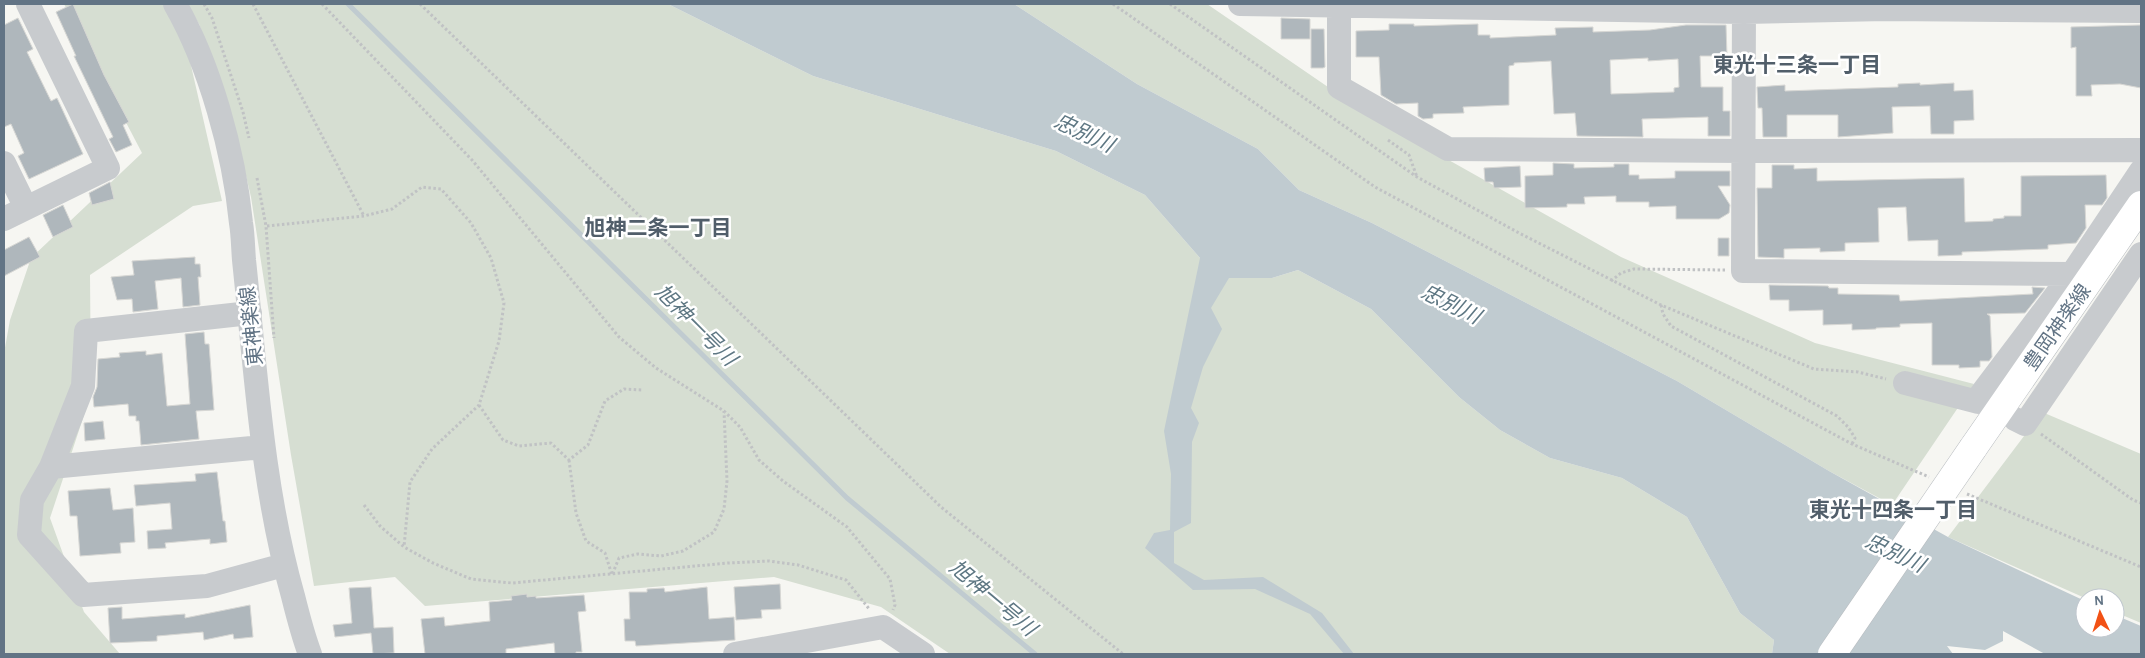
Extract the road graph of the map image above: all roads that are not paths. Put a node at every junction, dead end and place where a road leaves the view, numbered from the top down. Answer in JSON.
{"nodes":[{"id":1,"x":28,"y":4,"type":"edge"},
{"id":2,"x":175,"y":4,"type":"edge"},
{"id":3,"x":1240,"y":4,"type":"edge"},
{"id":4,"x":1339,"y":5,"type":"edge"},
{"id":5,"x":1886,"y":6,"type":"edge"},
{"id":6,"x":1744,"y":8,"type":"edge"},
{"id":7,"x":2135,"y":8,"type":"edge"},
{"id":8,"x":2141,"y":150,"type":"edge"},
{"id":9,"x":1744,"y":151,"type":"junction"},
{"id":10,"x":4,"y":163,"type":"edge"},
{"id":11,"x":2141,"y":171,"type":"edge"},
{"id":12,"x":2141,"y":205,"type":"edge"},
{"id":13,"x":26,"y":208,"type":"junction"},
{"id":14,"x":4,"y":219,"type":"edge"},
{"id":15,"x":2141,"y":254,"type":"edge"},
{"id":16,"x":2072,"y":274,"type":"junction"},
{"id":17,"x":250,"y":313,"type":"junction"},
{"id":18,"x":1905,"y":383,"type":"road end"},
{"id":19,"x":2020,"y":421,"type":"road end"},
{"id":20,"x":263,"y":446,"type":"junction"},
{"id":21,"x":51,"y":467,"type":"junction"},
{"id":22,"x":284,"y":565,"type":"junction"},
{"id":23,"x":310,"y":654,"type":"edge"},
{"id":24,"x":735,"y":654,"type":"edge"},
{"id":25,"x":923,"y":654,"type":"edge"},
{"id":26,"x":1832,"y":654,"type":"edge"}],
"edges":[{"from":1,"to":13,"type":"street"},
{"from":2,"to":17,"type":"street","name":"東神楽線"},
{"from":3,"to":4,"type":"street"},
{"from":4,"to":6,"type":"street"},
{"from":4,"to":9,"type":"street"},
{"from":5,"to":6,"type":"street"},
{"from":5,"to":7,"type":"street"},
{"from":6,"to":9,"type":"street"},
{"from":8,"to":9,"type":"street"},
{"from":9,"to":16,"type":"street"},
{"from":10,"to":13,"type":"street"},
{"from":11,"to":16,"type":"street"},
{"from":12,"to":26,"type":"main road","name":"豊岡神楽線","bridge":true},
{"from":13,"to":14,"type":"street"},
{"from":15,"to":19,"type":"street"},
{"from":16,"to":18,"type":"street"},
{"from":17,"to":20,"type":"street","name":"東神楽線"},
{"from":17,"to":21,"type":"street"},
{"from":20,"to":21,"type":"street"},
{"from":20,"to":22,"type":"street","name":"東神楽線"},
{"from":21,"to":22,"type":"street"},
{"from":22,"to":23,"type":"street","name":"東神楽線"},
{"from":24,"to":25,"type":"street"}]}
